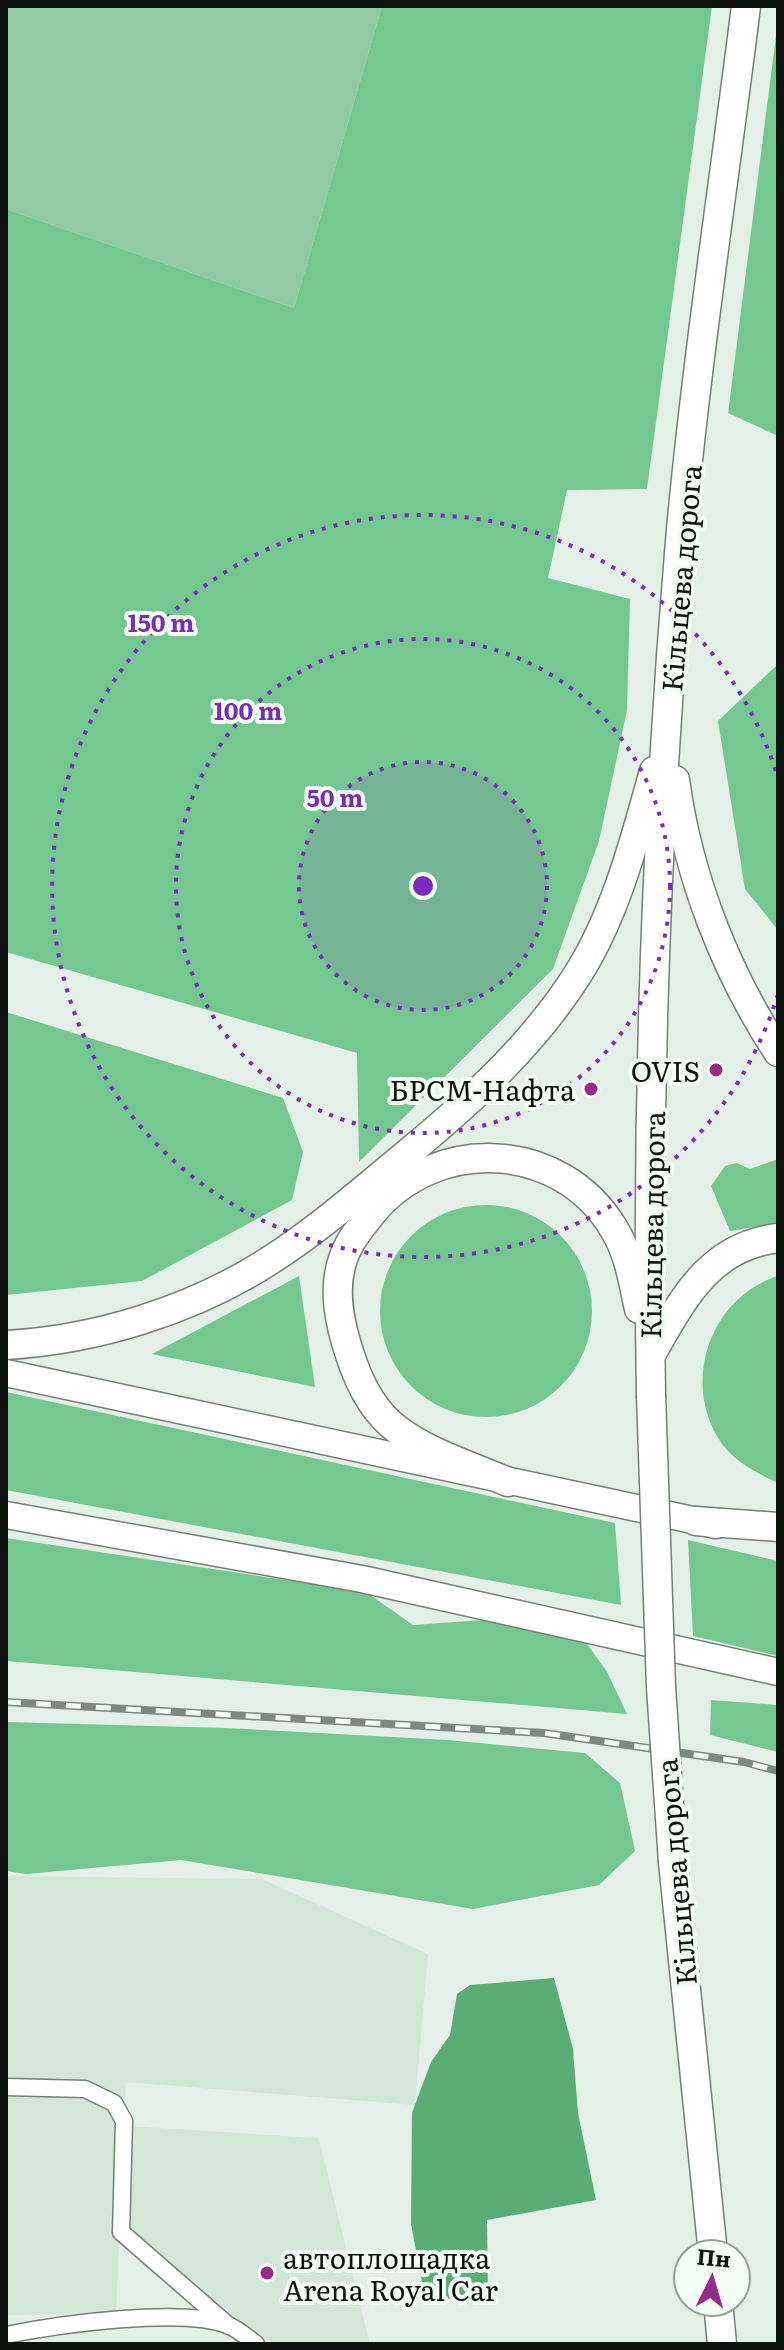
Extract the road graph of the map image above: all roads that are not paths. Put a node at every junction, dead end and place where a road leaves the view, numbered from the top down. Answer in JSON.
{"nodes":[{"id":1,"x":746,"y":6,"type":"edge"},
{"id":2,"x":668,"y":711,"type":"junction"},
{"id":3,"x":778,"y":1052,"type":"edge"},
{"id":4,"x":778,"y":1238,"type":"edge"},
{"id":5,"x":6,"y":1345,"type":"edge"},
{"id":6,"x":650,"y":1357,"type":"junction"},
{"id":7,"x":6,"y":1373,"type":"edge"},
{"id":8,"x":508,"y":1482,"type":"junction"},
{"id":9,"x":6,"y":1515,"type":"edge"},
{"id":10,"x":696,"y":1521,"type":"junction"},
{"id":11,"x":778,"y":1527,"type":"edge"},
{"id":12,"x":778,"y":1540,"type":"edge"},
{"id":13,"x":778,"y":1672,"type":"edge"},
{"id":14,"x":6,"y":2087,"type":"edge"},
{"id":15,"x":711,"y":2238,"type":"edge"},
{"id":16,"x":720,"y":2318,"type":"edge"},
{"id":17,"x":229,"y":2326,"type":"junction"},
{"id":18,"x":6,"y":2335,"type":"edge"},
{"id":19,"x":256,"y":2344,"type":"edge"},
{"id":20,"x":722,"y":2344,"type":"edge"}],
"edges":[{"from":1,"to":2,"type":"highway","name":"Кільцева дорога"},
{"from":2,"to":3,"type":"highway"},
{"from":2,"to":5,"type":"highway"},
{"from":2,"to":6,"type":"highway","name":"Кільцева дорога"},
{"from":4,"to":6,"type":"highway"},
{"from":6,"to":8,"type":"highway"},
{"from":6,"to":15,"type":"highway","name":"Кільцева дорога","bridge":true},
{"from":7,"to":8,"type":"main road"},
{"from":8,"to":10,"type":"main road"},
{"from":9,"to":13,"type":"main road"},
{"from":10,"to":11,"type":"highway"},
{"from":10,"to":12,"type":"main road"},
{"from":14,"to":17,"type":"street"},
{"from":16,"to":20,"type":"highway"},
{"from":17,"to":18,"type":"street"},
{"from":17,"to":19,"type":"street"}]}
